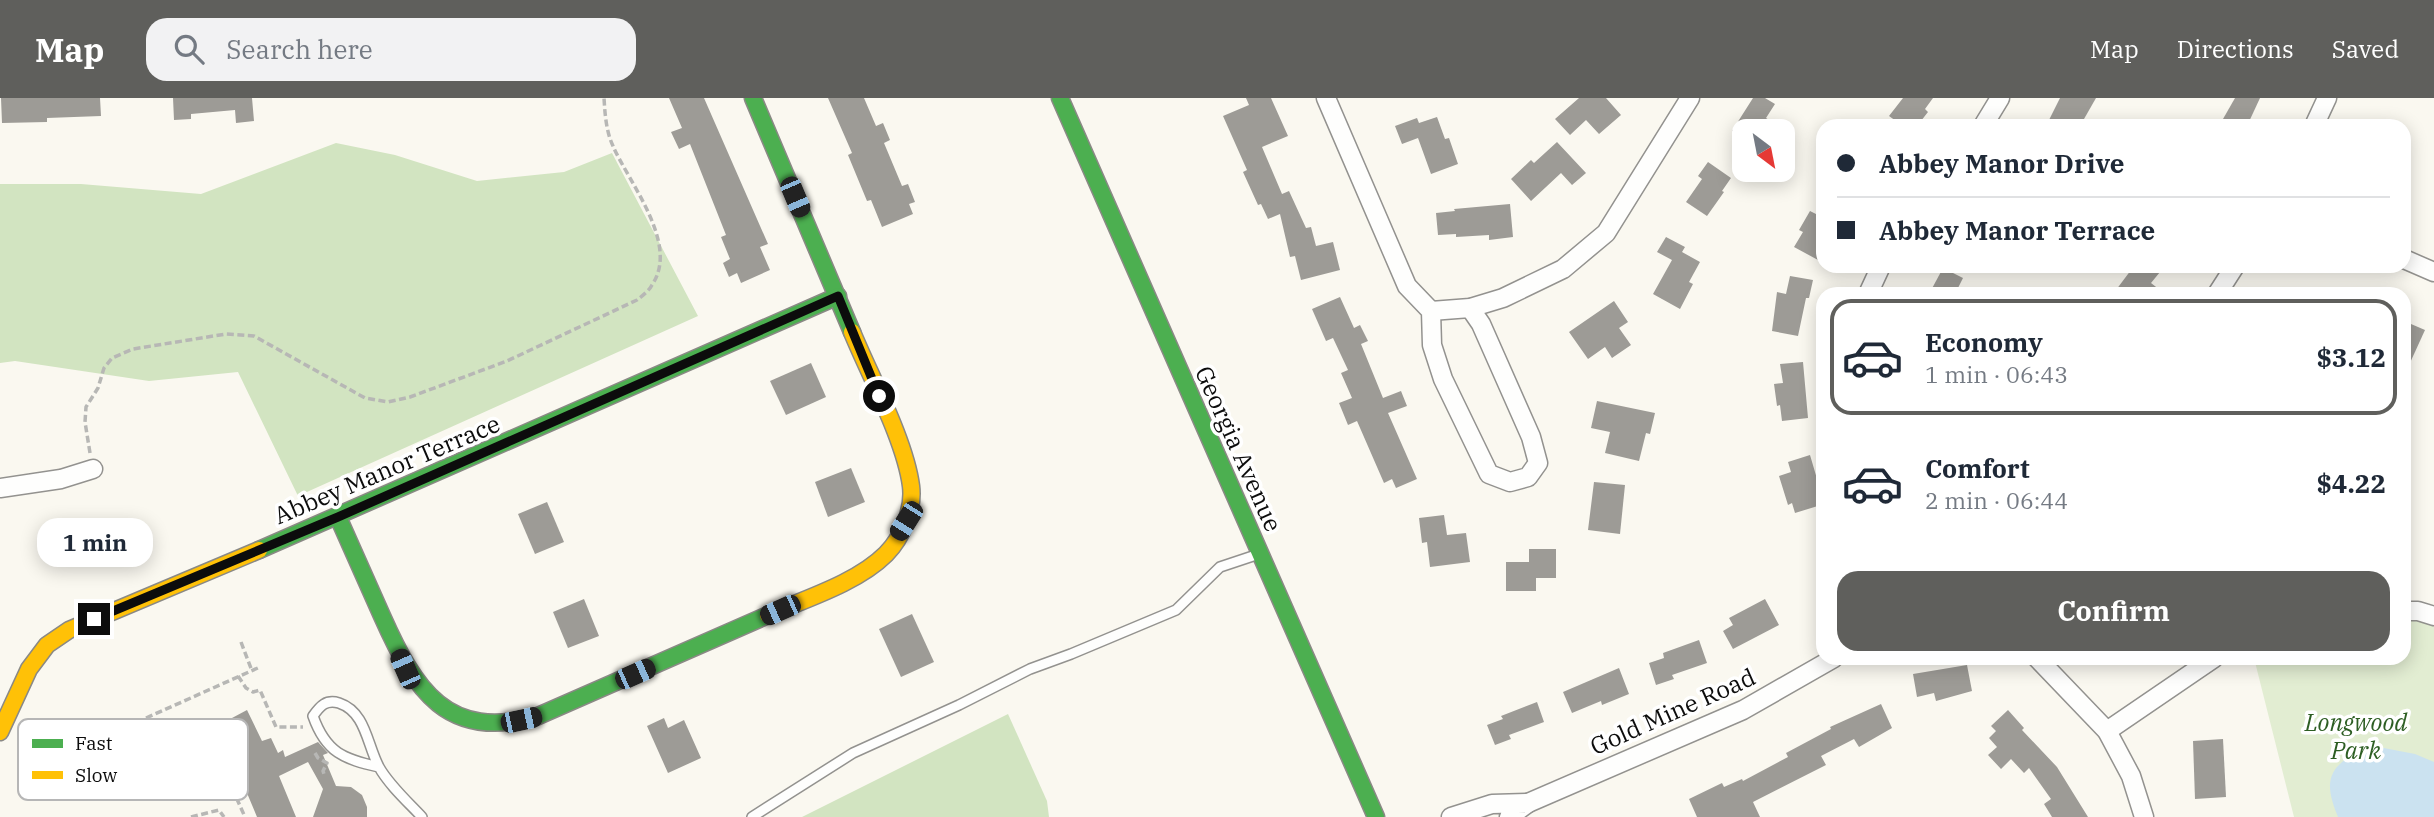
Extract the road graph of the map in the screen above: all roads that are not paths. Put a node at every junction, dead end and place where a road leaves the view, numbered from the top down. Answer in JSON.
{"nodes":[{"id":1,"x":753,"y":98,"type":"edge"},
{"id":2,"x":1060,"y":98,"type":"edge"},
{"id":3,"x":1326,"y":98,"type":"edge"},
{"id":4,"x":1690,"y":98,"type":"edge"},
{"id":5,"x":2000,"y":98,"type":"edge"},
{"id":6,"x":2327,"y":98,"type":"edge"},
{"id":7,"x":1987,"y":119,"type":"edge"},
{"id":8,"x":2317,"y":119,"type":"edge"},
{"id":9,"x":2411,"y":262,"type":"edge"},
{"id":10,"x":2434,"y":272,"type":"edge"},
{"id":11,"x":838,"y":296,"type":"junction"},
{"id":12,"x":1470,"y":307,"type":"junction"},
{"id":13,"x":1431,"y":311,"type":"junction"},
{"id":14,"x":93,"y":469,"type":"road end"},
{"id":15,"x":0,"y":488,"type":"edge"},
{"id":16,"x":338,"y":517,"type":"junction"},
{"id":17,"x":1260,"y":554,"type":"junction"},
{"id":18,"x":2411,"y":611,"type":"edge"},
{"id":19,"x":2434,"y":615,"type":"edge"},
{"id":20,"x":1823,"y":665,"type":"edge"},
{"id":21,"x":2044,"y":665,"type":"edge"},
{"id":22,"x":2204,"y":665,"type":"edge"},
{"id":23,"x":2107,"y":731,"type":"junction"},
{"id":24,"x":0,"y":732,"type":"edge"},
{"id":25,"x":379,"y":767,"type":"junction"},
{"id":26,"x":1528,"y":803,"type":"junction"},
{"id":27,"x":422,"y":817,"type":"edge"},
{"id":28,"x":752,"y":817,"type":"edge"},
{"id":29,"x":1376,"y":817,"type":"edge"},
{"id":30,"x":1451,"y":817,"type":"edge"},
{"id":31,"x":1510,"y":817,"type":"edge"},
{"id":32,"x":2144,"y":817,"type":"edge"}],
"edges":[{"from":1,"to":11,"type":"street"},
{"from":2,"to":17,"type":"street","name":"Georgia Avenue"},
{"from":3,"to":13,"type":"street"},
{"from":4,"to":12,"type":"street"},
{"from":5,"to":7,"type":"street"},
{"from":6,"to":8,"type":"street"},
{"from":9,"to":10,"type":"street"},
{"from":11,"to":16,"type":"street","name":"Abbey Manor Terrace"},
{"from":11,"to":16,"type":"street"},
{"from":12,"to":13,"type":"street"},
{"from":12,"to":13,"type":"street"},
{"from":14,"to":15,"type":"street"},
{"from":16,"to":24,"type":"street","name":"Abbey Manor Terrace"},
{"from":17,"to":28,"type":"lane"},
{"from":17,"to":29,"type":"street","name":"Georgia Avenue"},
{"from":18,"to":19,"type":"street"},
{"from":20,"to":26,"type":"street","name":"Gold Mine Road"},
{"from":21,"to":23,"type":"street"},
{"from":22,"to":23,"type":"street"},
{"from":23,"to":32,"type":"street"},
{"from":25,"to":25,"type":"lane"},
{"from":25,"to":27,"type":"lane"},
{"from":26,"to":30,"type":"street","name":"Gold Mine Road"},
{"from":26,"to":31,"type":"street","name":"Gold Mine Road"}]}
